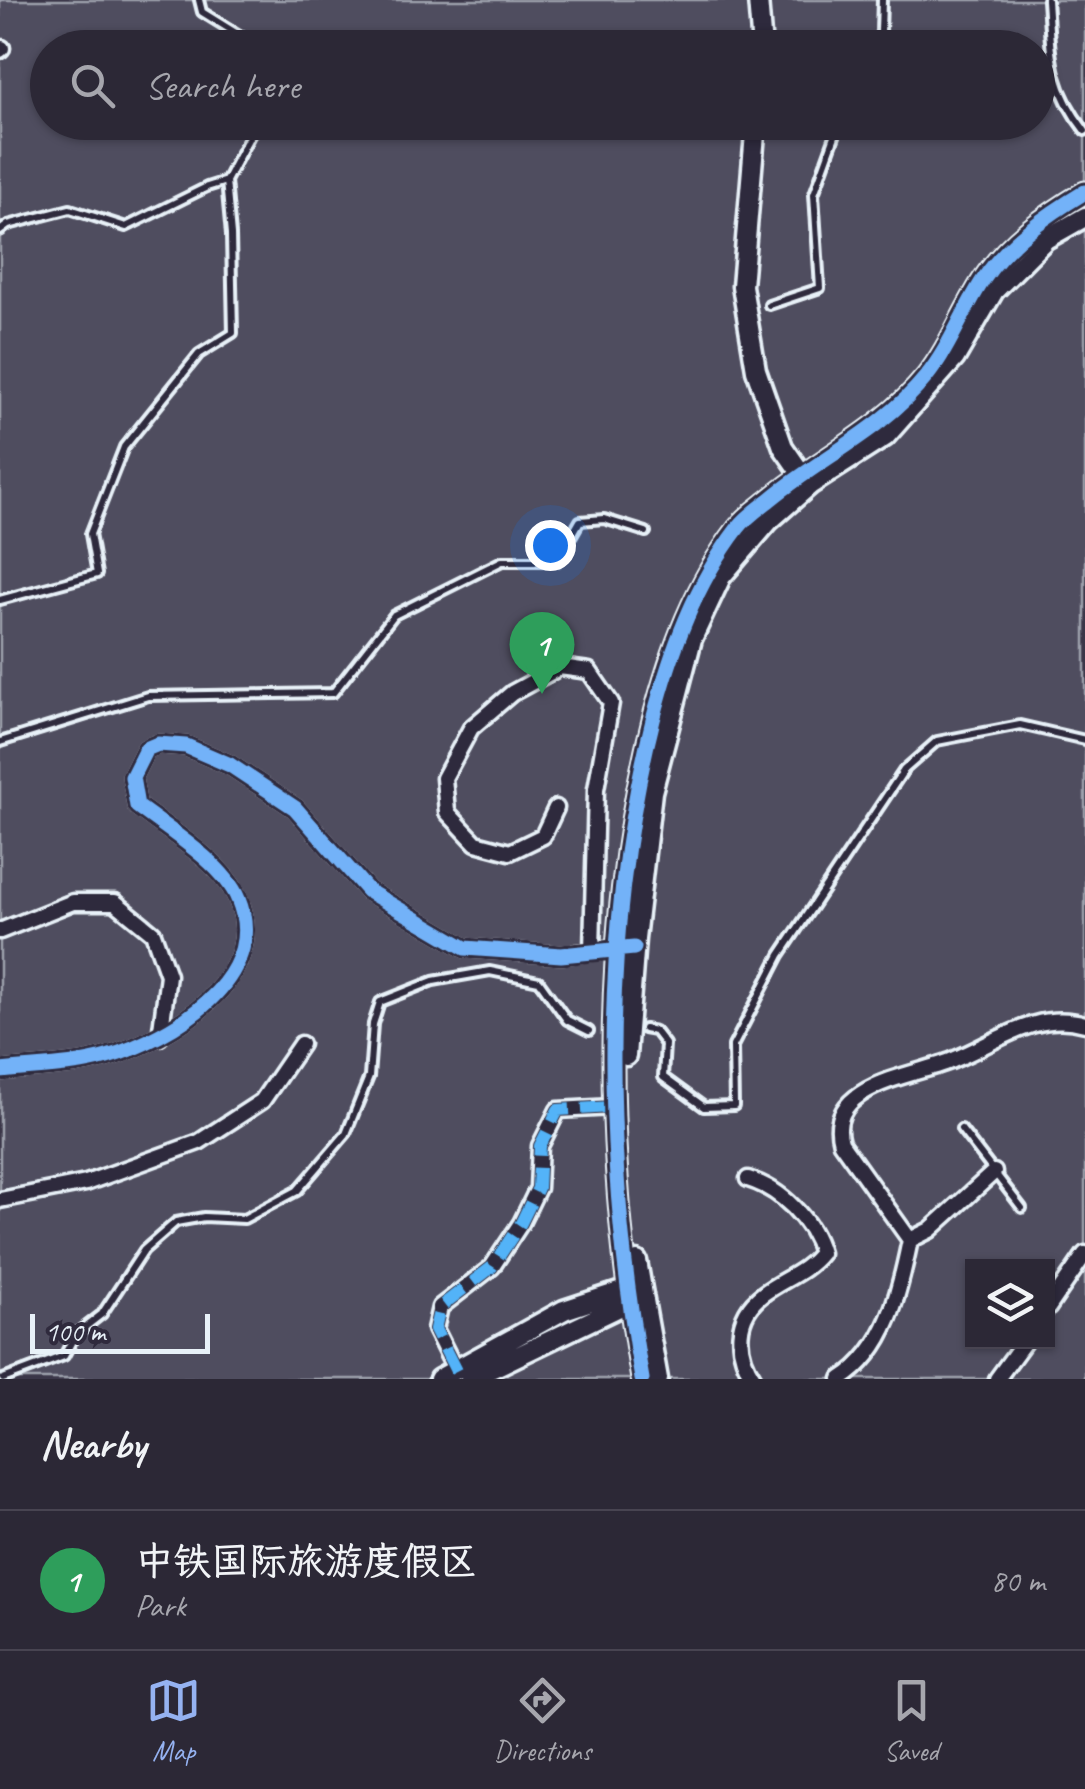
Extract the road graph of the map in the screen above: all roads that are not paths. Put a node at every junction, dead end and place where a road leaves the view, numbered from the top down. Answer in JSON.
{"nodes":[{"id":1,"x":199,"y":0,"type":"edge"},
{"id":2,"x":758,"y":0,"type":"edge"},
{"id":3,"x":882,"y":0,"type":"edge"},
{"id":4,"x":1047,"y":0,"type":"edge"},
{"id":5,"x":231,"y":30,"type":"edge"},
{"id":6,"x":760,"y":30,"type":"edge"},
{"id":7,"x":882,"y":30,"type":"edge"},
{"id":8,"x":1049,"y":30,"type":"edge"},
{"id":9,"x":1055,"y":78,"type":"edge"},
{"id":10,"x":1085,"y":131,"type":"edge"},
{"id":11,"x":248,"y":140,"type":"edge"},
{"id":12,"x":754,"y":140,"type":"edge"},
{"id":13,"x":834,"y":140,"type":"edge"},
{"id":14,"x":226,"y":181,"type":"junction"},
{"id":15,"x":1085,"y":192,"type":"edge"},
{"id":16,"x":1085,"y":217,"type":"edge"},
{"id":17,"x":0,"y":230,"type":"edge"},
{"id":18,"x":769,"y":306,"type":"dead end"},
{"id":19,"x":806,"y":479,"type":"junction"},
{"id":20,"x":646,"y":532,"type":"dead end"},
{"id":21,"x":0,"y":600,"type":"edge"},
{"id":22,"x":1085,"y":740,"type":"edge"},
{"id":23,"x":0,"y":742,"type":"edge"},
{"id":24,"x":556,"y":808,"type":"dead end"},
{"id":25,"x":0,"y":931,"type":"edge"},
{"id":26,"x":626,"y":948,"type":"junction"},
{"id":27,"x":592,"y":951,"type":"junction"},
{"id":28,"x":1085,"y":1024,"type":"edge"},
{"id":29,"x":644,"y":1029,"type":"dead end"},
{"id":30,"x":589,"y":1031,"type":"dead end"},
{"id":31,"x":160,"y":1038,"type":"junction"},
{"id":32,"x":301,"y":1044,"type":"dead end"},
{"id":33,"x":0,"y":1071,"type":"edge"},
{"id":34,"x":614,"y":1107,"type":"junction"},
{"id":35,"x":961,"y":1129,"type":"dead end"},
{"id":36,"x":994,"y":1172,"type":"junction"},
{"id":37,"x":748,"y":1180,"type":"dead end"},
{"id":38,"x":0,"y":1200,"type":"edge"},
{"id":39,"x":1022,"y":1208,"type":"dead end"},
{"id":40,"x":910,"y":1240,"type":"junction"},
{"id":41,"x":1085,"y":1254,"type":"edge"},
{"id":42,"x":634,"y":1292,"type":"junction"},
{"id":43,"x":1055,"y":1298,"type":"edge"},
{"id":44,"x":1019,"y":1349,"type":"edge"},
{"id":45,"x":455,"y":1376,"type":"edge"},
{"id":46,"x":3,"y":1379,"type":"edge"},
{"id":47,"x":642,"y":1379,"type":"edge"},
{"id":48,"x":658,"y":1379,"type":"edge"},
{"id":49,"x":754,"y":1379,"type":"edge"},
{"id":50,"x":841,"y":1379,"type":"edge"},
{"id":51,"x":998,"y":1379,"type":"edge"}],
"edges":[{"from":1,"to":5,"type":"lane"},
{"from":2,"to":6,"type":"street"},
{"from":3,"to":7,"type":"lane"},
{"from":4,"to":8,"type":"lane"},
{"from":9,"to":10,"type":"lane"},
{"from":11,"to":14,"type":"lane"},
{"from":12,"to":19,"type":"street"},
{"from":13,"to":18,"type":"lane"},
{"from":14,"to":17,"type":"lane"},
{"from":14,"to":21,"type":"lane"},
{"from":15,"to":19,"type":"street"},
{"from":16,"to":19,"type":"street"},
{"from":19,"to":26,"type":"street"},
{"from":20,"to":23,"type":"lane"},
{"from":22,"to":29,"type":"lane"},
{"from":24,"to":27,"type":"street"},
{"from":25,"to":31,"type":"street"},
{"from":26,"to":27,"type":"street"},
{"from":26,"to":34,"type":"street"},
{"from":26,"to":42,"type":"street"},
{"from":27,"to":31,"type":"street"},
{"from":28,"to":40,"type":"street"},
{"from":30,"to":46,"type":"lane"},
{"from":31,"to":33,"type":"street"},
{"from":32,"to":38,"type":"street"},
{"from":34,"to":42,"type":"street"},
{"from":34,"to":45,"type":"street"},
{"from":35,"to":36,"type":"lane"},
{"from":36,"to":39,"type":"lane"},
{"from":36,"to":40,"type":"street"},
{"from":37,"to":49,"type":"street"},
{"from":40,"to":50,"type":"street"},
{"from":41,"to":43,"type":"street"},
{"from":42,"to":45,"type":"street"},
{"from":42,"to":47,"type":"street"},
{"from":42,"to":48,"type":"street"},
{"from":44,"to":51,"type":"street"}]}
